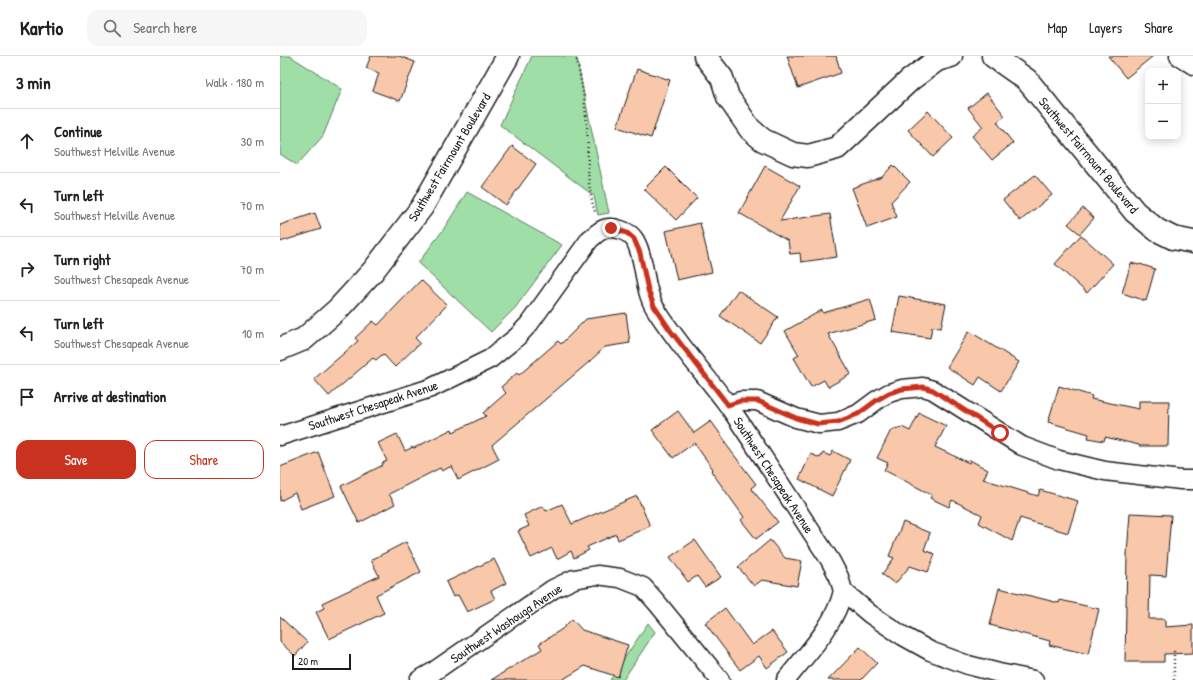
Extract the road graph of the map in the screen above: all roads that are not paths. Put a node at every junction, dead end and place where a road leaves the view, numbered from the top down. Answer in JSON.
{"nodes":[{"id":1,"x":508,"y":56,"type":"edge"},
{"id":2,"x":705,"y":56,"type":"edge"},
{"id":3,"x":952,"y":56,"type":"edge"},
{"id":4,"x":993,"y":56,"type":"edge"},
{"id":5,"x":1179,"y":56,"type":"edge"},
{"id":6,"x":1193,"y":65,"type":"edge"},
{"id":7,"x":1193,"y":242,"type":"edge"},
{"id":8,"x":280,"y":349,"type":"edge"},
{"id":9,"x":728,"y":405,"type":"junction"},
{"id":10,"x":280,"y":436,"type":"edge"},
{"id":11,"x":1193,"y":480,"type":"edge"},
{"id":12,"x":843,"y":591,"type":"junction"},
{"id":13,"x":418,"y":680,"type":"edge"},
{"id":14,"x":720,"y":680,"type":"edge"},
{"id":15,"x":786,"y":680,"type":"edge"},
{"id":16,"x":1034,"y":680,"type":"edge"}],
"edges":[{"from":1,"to":8,"type":"street","name":"Southwest Fairmount Boulevard"},
{"from":2,"to":3,"type":"street"},
{"from":4,"to":7,"type":"street","name":"Southwest Fairmount Boulevard"},
{"from":5,"to":6,"type":"street"},
{"from":9,"to":10,"type":"street","name":"Southwest Chesapeak Avenue"},
{"from":9,"to":11,"type":"street"},
{"from":9,"to":12,"type":"street","name":"Southwest Chesapeak Avenue"},
{"from":12,"to":15,"type":"street"},
{"from":12,"to":16,"type":"street"},
{"from":13,"to":14,"type":"street","name":"Southwest Washouga Avenue"}]}
